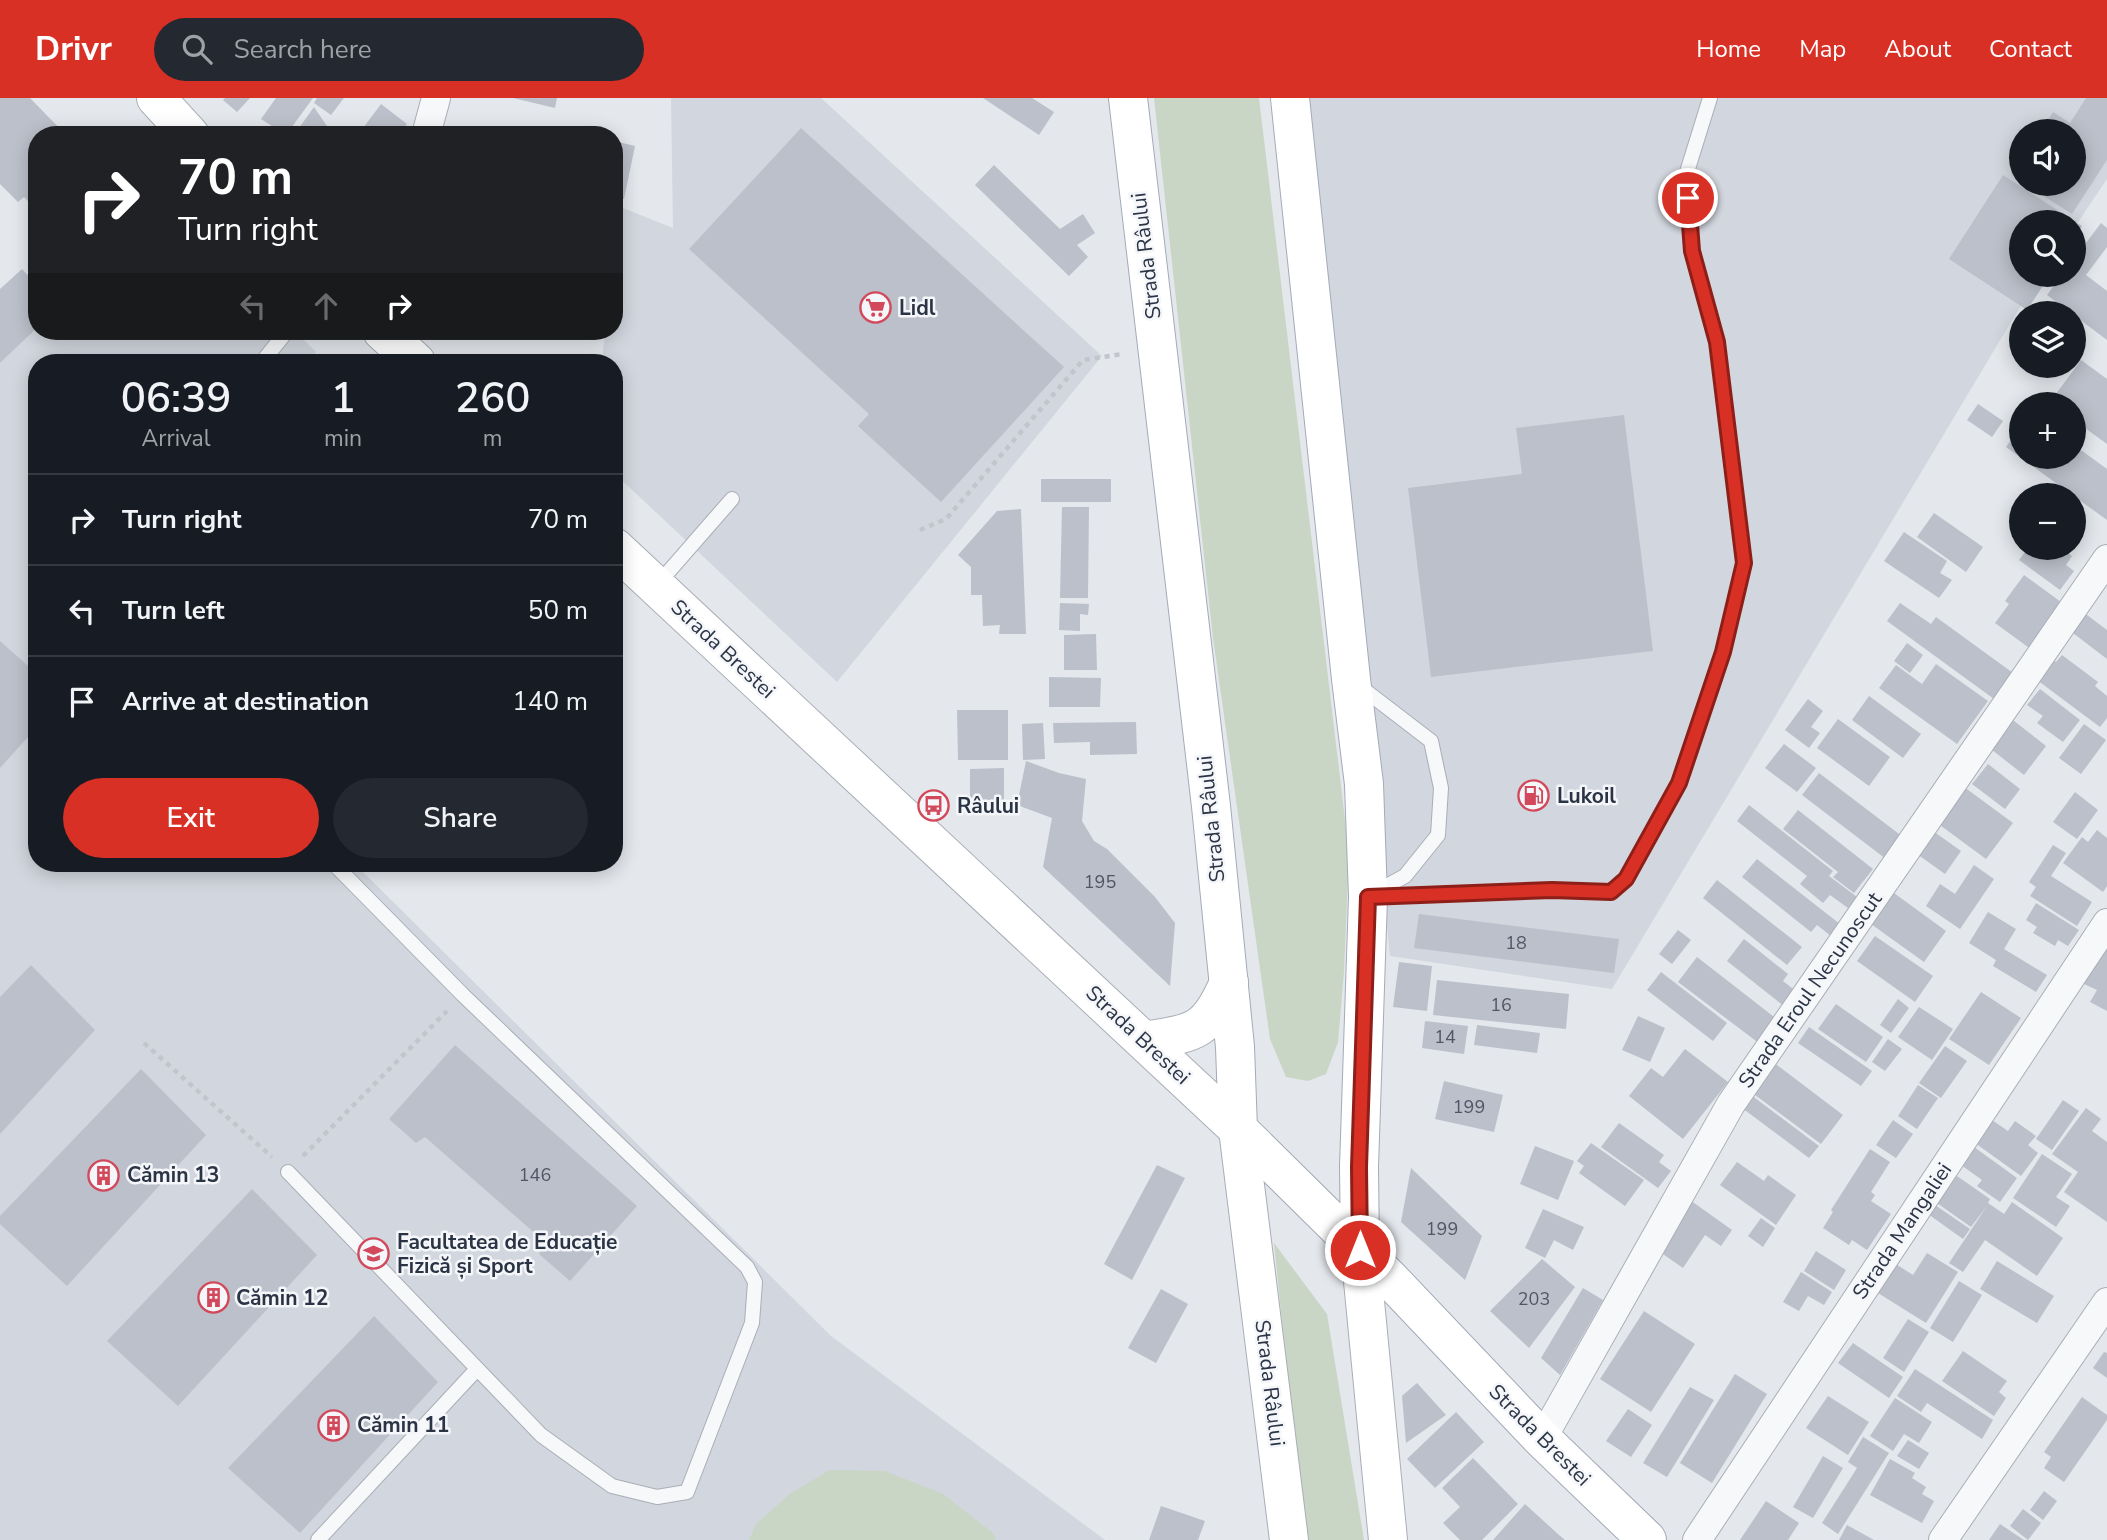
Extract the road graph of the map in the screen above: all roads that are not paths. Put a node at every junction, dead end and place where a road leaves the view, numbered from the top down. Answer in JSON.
{"nodes":[{"id":1,"x":156,"y":98,"type":"edge"},
{"id":2,"x":436,"y":98,"type":"edge"},
{"id":3,"x":1128,"y":98,"type":"edge"},
{"id":4,"x":1290,"y":98,"type":"edge"},
{"id":5,"x":1710,"y":98,"type":"edge"},
{"id":6,"x":182,"y":126,"type":"edge"},
{"id":7,"x":428,"y":126,"type":"edge"},
{"id":8,"x":280,"y":340,"type":"edge"},
{"id":9,"x":392,"y":340,"type":"edge"},
{"id":10,"x":268,"y":354,"type":"edge"},
{"id":11,"x":407,"y":354,"type":"edge"},
{"id":12,"x":732,"y":499,"type":"dead end"},
{"id":13,"x":623,"y":555,"type":"edge"},
{"id":14,"x":2107,"y":559,"type":"edge"},
{"id":15,"x":656,"y":586,"type":"junction"},
{"id":16,"x":1351,"y":679,"type":"junction"},
{"id":17,"x":342,"y":872,"type":"edge"},
{"id":18,"x":1368,"y":897,"type":"junction"},
{"id":19,"x":2107,"y":923,"type":"edge"},
{"id":20,"x":1229,"y":982,"type":"junction"},
{"id":21,"x":1144,"y":1041,"type":"junction"},
{"id":22,"x":1238,"y":1129,"type":"junction"},
{"id":23,"x":288,"y":1172,"type":"road end"},
{"id":24,"x":1360,"y":1250,"type":"junction"},
{"id":25,"x":2107,"y":1302,"type":"edge"},
{"id":26,"x":477,"y":1369,"type":"junction"},
{"id":27,"x":1542,"y":1439,"type":"junction"},
{"id":28,"x":318,"y":1540,"type":"edge"},
{"id":29,"x":1289,"y":1540,"type":"edge"},
{"id":30,"x":1388,"y":1540,"type":"edge"},
{"id":31,"x":1647,"y":1540,"type":"edge"},
{"id":32,"x":1697,"y":1540,"type":"edge"},
{"id":33,"x":1943,"y":1540,"type":"edge"}],
"edges":[{"from":1,"to":6,"type":"main road"},
{"from":2,"to":7,"type":"street"},
{"from":3,"to":20,"type":"main road","name":"Strada Râului"},
{"from":4,"to":16,"type":"main road"},
{"from":5,"to":18,"type":"lane"},
{"from":8,"to":10,"type":"lane"},
{"from":9,"to":11,"type":"main road"},
{"from":12,"to":15,"type":"lane"},
{"from":13,"to":15,"type":"main road","name":"Strada Brestei"},
{"from":14,"to":27,"type":"street","name":"Strada Eroul Necunoscut"},
{"from":15,"to":21,"type":"main road","name":"Strada Brestei"},
{"from":16,"to":18,"type":"main road"},
{"from":16,"to":18,"type":"lane"},
{"from":17,"to":26,"type":"lane"},
{"from":18,"to":24,"type":"main road"},
{"from":19,"to":32,"type":"street","name":"Strada Mangaliei"},
{"from":20,"to":21,"type":"main road"},
{"from":20,"to":22,"type":"main road","name":"Strada Râului"},
{"from":21,"to":22,"type":"main road","name":"Strada Brestei"},
{"from":22,"to":24,"type":"main road","name":"Strada Brestei"},
{"from":22,"to":29,"type":"main road","name":"Strada Râului"},
{"from":23,"to":26,"type":"lane"},
{"from":24,"to":27,"type":"main road","name":"Strada Brestei"},
{"from":24,"to":30,"type":"main road"},
{"from":25,"to":33,"type":"street"},
{"from":26,"to":28,"type":"lane"},
{"from":27,"to":31,"type":"main road","name":"Strada Brestei"}]}
